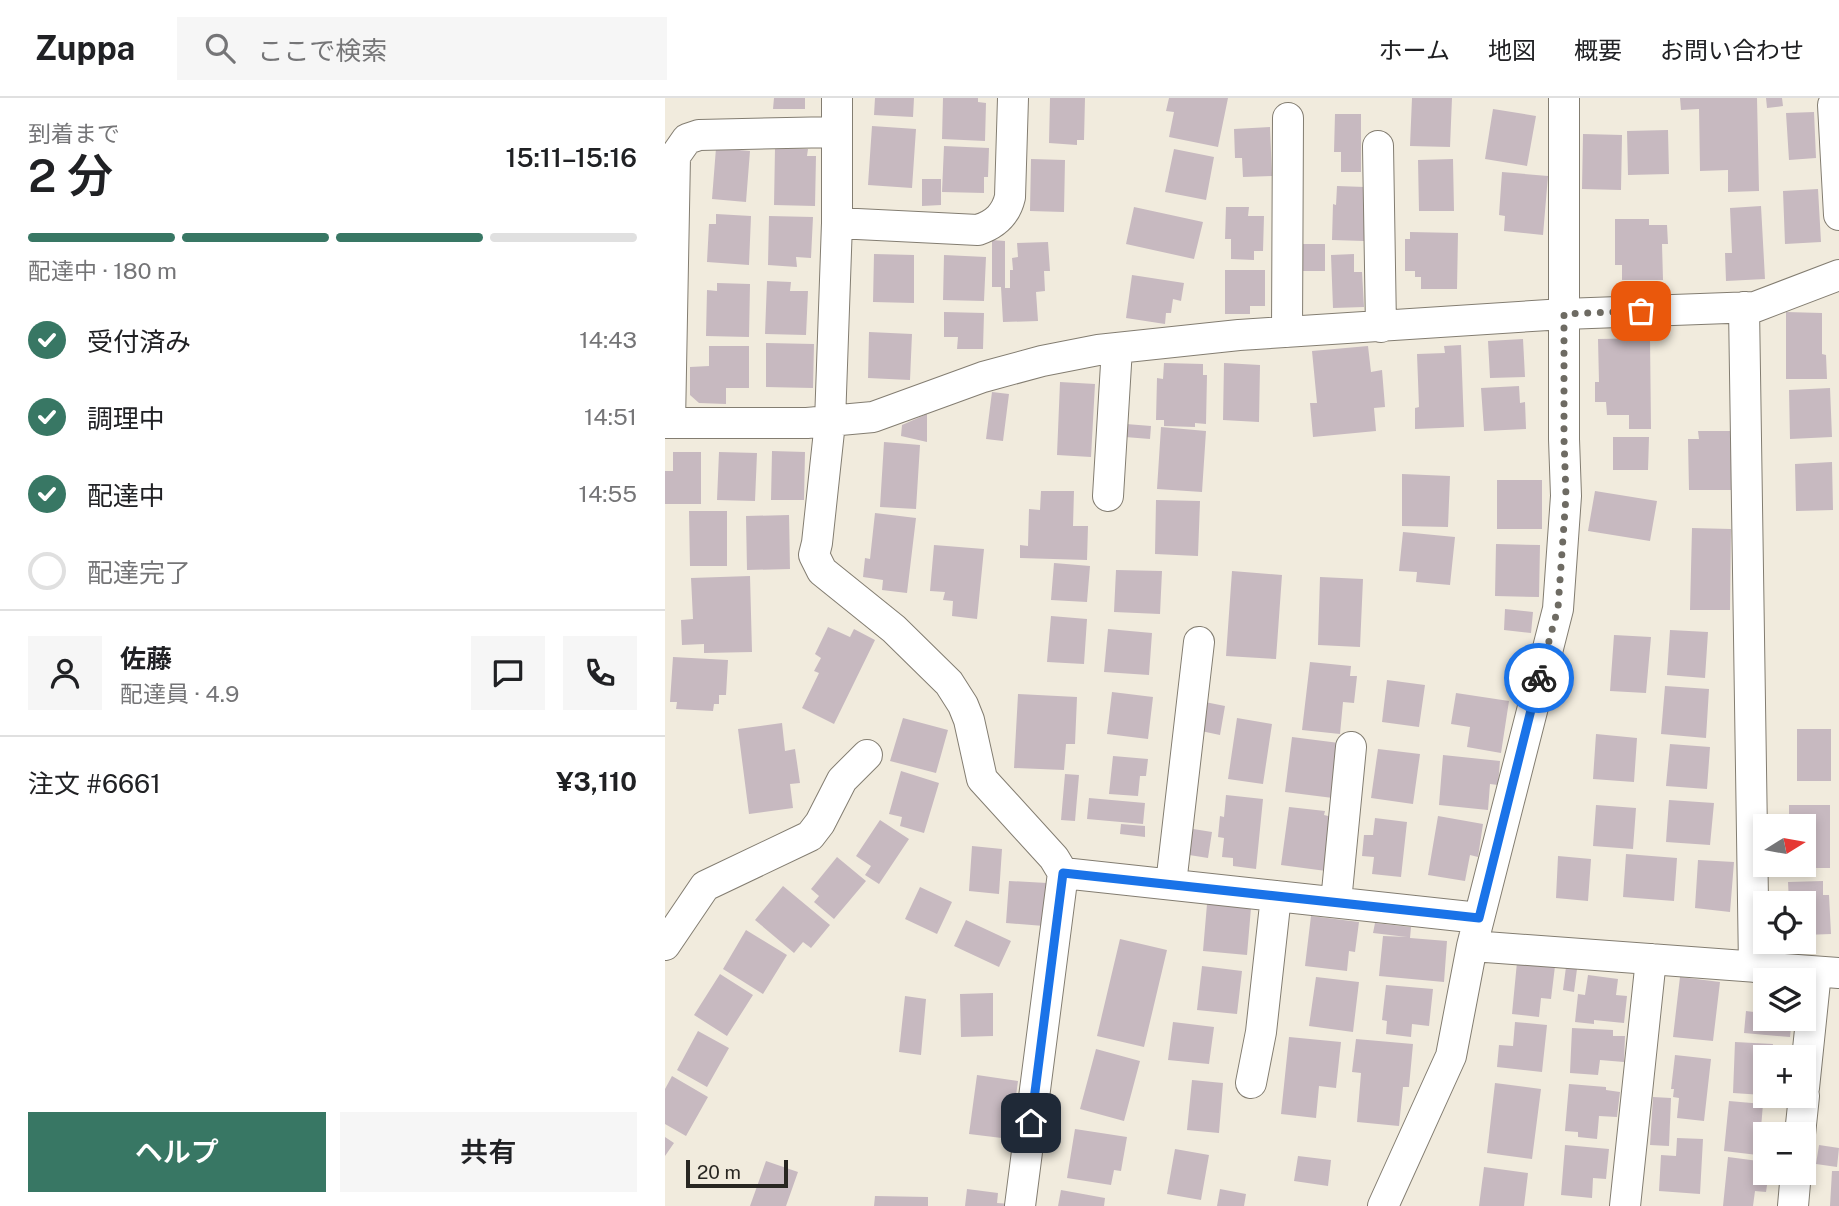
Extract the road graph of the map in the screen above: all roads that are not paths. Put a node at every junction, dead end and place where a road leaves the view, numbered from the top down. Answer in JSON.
{"nodes":[{"id":1,"x":837,"y":98,"type":"edge"},
{"id":2,"x":1013,"y":98,"type":"edge"},
{"id":3,"x":1564,"y":98,"type":"edge"},
{"id":4,"x":1833,"y":105,"type":"dead end"},
{"id":5,"x":1288,"y":118,"type":"dead end"},
{"id":6,"x":836,"y":132,"type":"junction"},
{"id":7,"x":1378,"y":146,"type":"dead end"},
{"id":8,"x":1839,"y":215,"type":"edge"},
{"id":9,"x":837,"y":223,"type":"junction"},
{"id":10,"x":1839,"y":275,"type":"edge"},
{"id":11,"x":1744,"y":307,"type":"junction"},
{"id":12,"x":1564,"y":314,"type":"junction"},
{"id":13,"x":1381,"y":327,"type":"junction"},
{"id":14,"x":1287,"y":332,"type":"junction"},
{"id":15,"x":1117,"y":348,"type":"junction"},
{"id":16,"x":830,"y":422,"type":"junction"},
{"id":17,"x":668,"y":423,"type":"edge"},
{"id":18,"x":1108,"y":496,"type":"dead end"},
{"id":19,"x":1199,"y":642,"type":"dead end"},
{"id":20,"x":1351,"y":747,"type":"dead end"},
{"id":21,"x":867,"y":755,"type":"dead end"},
{"id":22,"x":1063,"y":873,"type":"junction"},
{"id":23,"x":1171,"y":884,"type":"junction"},
{"id":24,"x":1276,"y":895,"type":"junction"},
{"id":25,"x":1336,"y":902,"type":"junction"},
{"id":26,"x":1476,"y":932,"type":"junction"},
{"id":27,"x":665,"y":945,"type":"edge"},
{"id":28,"x":1651,"y":959,"type":"junction"},
{"id":29,"x":1753,"y":967,"type":"junction"},
{"id":30,"x":1827,"y":972,"type":"edge"},
{"id":31,"x":1813,"y":1045,"type":"edge"},
{"id":32,"x":1251,"y":1083,"type":"dead end"},
{"id":33,"x":1795,"y":1185,"type":"edge"},
{"id":34,"x":1020,"y":1206,"type":"edge"},
{"id":35,"x":1383,"y":1206,"type":"edge"},
{"id":36,"x":1625,"y":1206,"type":"edge"},
{"id":37,"x":1793,"y":1206,"type":"edge"}],
"edges":[{"from":1,"to":6,"type":"street"},
{"from":2,"to":9,"type":"street"},
{"from":3,"to":12,"type":"street"},
{"from":4,"to":8,"type":"street"},
{"from":5,"to":14,"type":"street"},
{"from":6,"to":9,"type":"street"},
{"from":6,"to":17,"type":"street"},
{"from":7,"to":13,"type":"street"},
{"from":9,"to":16,"type":"street"},
{"from":10,"to":11,"type":"street"},
{"from":11,"to":12,"type":"street"},
{"from":11,"to":29,"type":"street"},
{"from":12,"to":13,"type":"street"},
{"from":12,"to":26,"type":"street"},
{"from":13,"to":14,"type":"street"},
{"from":14,"to":15,"type":"street"},
{"from":15,"to":16,"type":"street"},
{"from":15,"to":18,"type":"street"},
{"from":16,"to":17,"type":"street"},
{"from":16,"to":22,"type":"street"},
{"from":19,"to":23,"type":"street"},
{"from":20,"to":25,"type":"street"},
{"from":21,"to":27,"type":"street"},
{"from":22,"to":23,"type":"street"},
{"from":22,"to":34,"type":"street"},
{"from":23,"to":24,"type":"street"},
{"from":24,"to":25,"type":"street"},
{"from":24,"to":32,"type":"street"},
{"from":25,"to":26,"type":"street"},
{"from":26,"to":28,"type":"street"},
{"from":26,"to":35,"type":"street"},
{"from":28,"to":29,"type":"street"},
{"from":28,"to":36,"type":"street"},
{"from":29,"to":30,"type":"street"},
{"from":30,"to":31,"type":"street"},
{"from":33,"to":37,"type":"street"}]}
